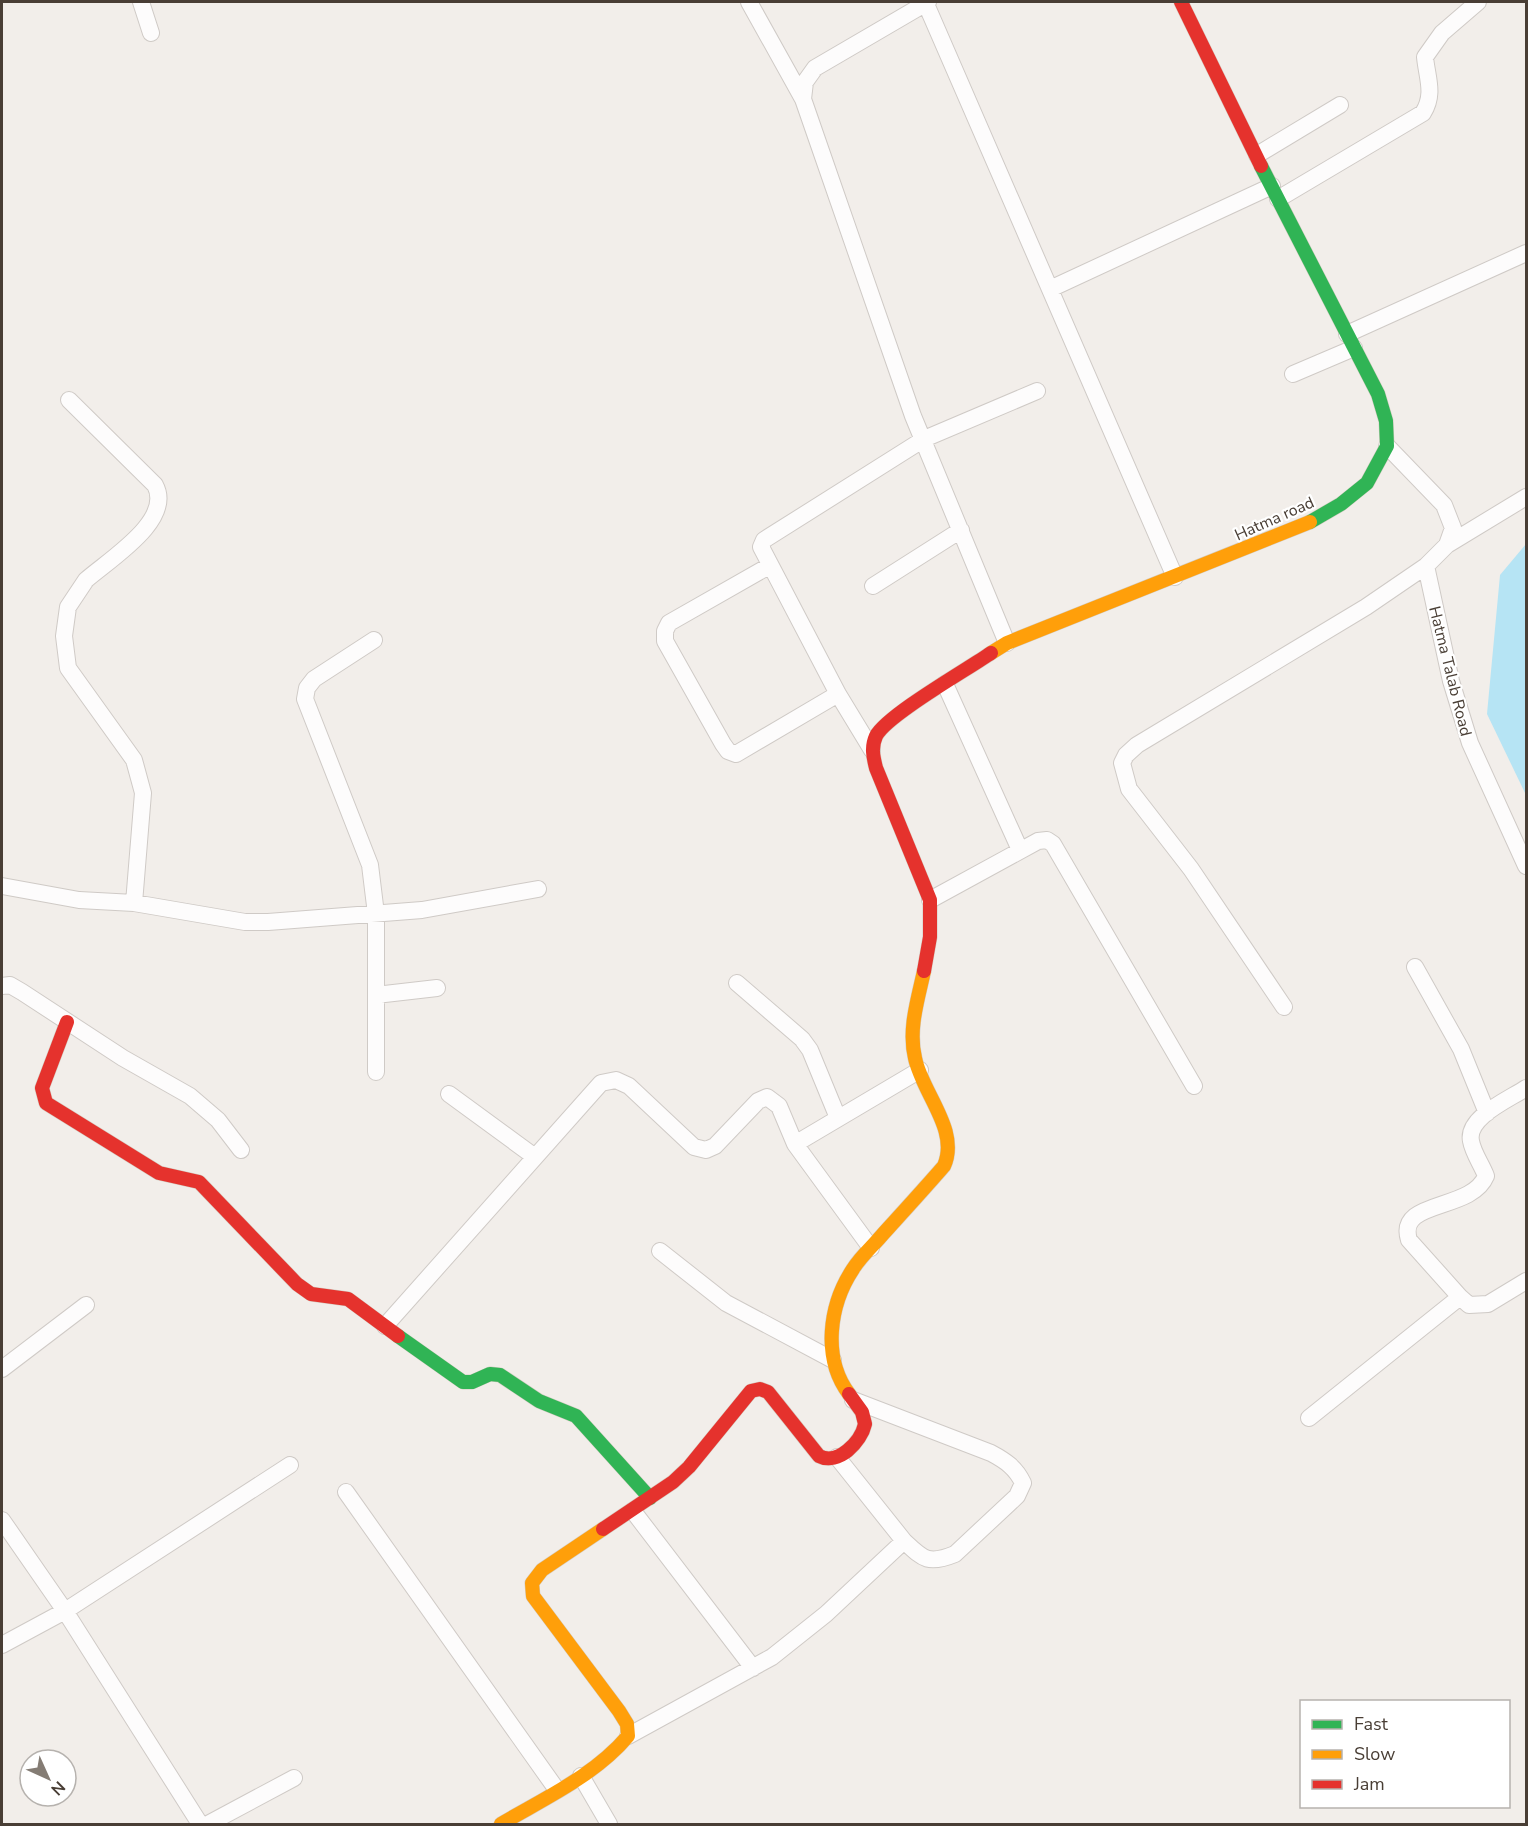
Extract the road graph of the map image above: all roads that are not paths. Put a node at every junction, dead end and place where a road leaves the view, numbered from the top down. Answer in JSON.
{"nodes":[{"id":1,"x":141,"y":2,"type":"edge"},
{"id":2,"x":749,"y":2,"type":"edge"},
{"id":3,"x":1181,"y":2,"type":"edge"},
{"id":4,"x":1478,"y":2,"type":"edge"},
{"id":5,"x":927,"y":3,"type":"edge"},
{"id":6,"x":151,"y":33,"type":"dead end"},
{"id":7,"x":803,"y":99,"type":"junction"},
{"id":8,"x":1340,"y":105,"type":"dead end"},
{"id":9,"x":1257,"y":155,"type":"junction"},
{"id":10,"x":1275,"y":193,"type":"junction"},
{"id":11,"x":1527,"y":253,"type":"edge"},
{"id":12,"x":1050,"y":289,"type":"junction"},
{"id":13,"x":1351,"y":341,"type":"junction"},
{"id":14,"x":1293,"y":374,"type":"dead end"},
{"id":15,"x":1037,"y":392,"type":"dead end"},
{"id":16,"x":69,"y":400,"type":"dead end"},
{"id":17,"x":924,"y":439,"type":"junction"},
{"id":18,"x":1387,"y":446,"type":"junction"},
{"id":19,"x":1527,"y":497,"type":"edge"},
{"id":20,"x":961,"y":530,"type":"junction"},
{"id":21,"x":1447,"y":545,"type":"junction"},
{"id":22,"x":769,"y":566,"type":"junction"},
{"id":23,"x":1426,"y":566,"type":"junction"},
{"id":24,"x":1174,"y":577,"type":"junction"},
{"id":25,"x":873,"y":586,"type":"dead end"},
{"id":26,"x":374,"y":640,"type":"dead end"},
{"id":27,"x":1007,"y":643,"type":"junction"},
{"id":28,"x":945,"y":684,"type":"junction"},
{"id":29,"x":838,"y":694,"type":"junction"},
{"id":30,"x":875,"y":742,"type":"junction"},
{"id":31,"x":1020,"y":850,"type":"junction"},
{"id":32,"x":1527,"y":866,"type":"edge"},
{"id":33,"x":2,"y":886,"type":"edge"},
{"id":34,"x":538,"y":889,"type":"dead end"},
{"id":35,"x":930,"y":900,"type":"junction"},
{"id":36,"x":134,"y":903,"type":"junction"},
{"id":37,"x":376,"y":914,"type":"junction"},
{"id":38,"x":1414,"y":967,"type":"dead end"},
{"id":39,"x":737,"y":982,"type":"dead end"},
{"id":40,"x":2,"y":986,"type":"edge"},
{"id":41,"x":436,"y":988,"type":"dead end"},
{"id":42,"x":376,"y":995,"type":"junction"},
{"id":43,"x":1284,"y":1007,"type":"dead end"},
{"id":44,"x":67,"y":1022,"type":"junction"},
{"id":45,"x":920,"y":1070,"type":"junction"},
{"id":46,"x":376,"y":1072,"type":"dead end"},
{"id":47,"x":1194,"y":1086,"type":"dead end"},
{"id":48,"x":1527,"y":1088,"type":"edge"},
{"id":49,"x":449,"y":1094,"type":"dead end"},
{"id":50,"x":1487,"y":1113,"type":"junction"},
{"id":51,"x":838,"y":1118,"type":"junction"},
{"id":52,"x":795,"y":1144,"type":"junction"},
{"id":53,"x":241,"y":1150,"type":"dead end"},
{"id":54,"x":535,"y":1157,"type":"junction"},
{"id":55,"x":871,"y":1248,"type":"junction"},
{"id":56,"x":660,"y":1251,"type":"dead end"},
{"id":57,"x":1527,"y":1281,"type":"edge"},
{"id":58,"x":1460,"y":1297,"type":"junction"},
{"id":59,"x":86,"y":1305,"type":"dead end"},
{"id":60,"x":385,"y":1326,"type":"junction"},
{"id":61,"x":833,"y":1360,"type":"junction"},
{"id":62,"x":2,"y":1369,"type":"edge"},
{"id":63,"x":853,"y":1399,"type":"junction"},
{"id":64,"x":1309,"y":1418,"type":"dead end"},
{"id":65,"x":837,"y":1457,"type":"junction"},
{"id":66,"x":290,"y":1465,"type":"dead end"},
{"id":67,"x":346,"y":1492,"type":"dead end"},
{"id":68,"x":650,"y":1498,"type":"junction"},
{"id":69,"x":633,"y":1511,"type":"junction"},
{"id":70,"x":2,"y":1520,"type":"edge"},
{"id":71,"x":904,"y":1541,"type":"junction"},
{"id":72,"x":65,"y":1611,"type":"junction"},
{"id":73,"x":2,"y":1645,"type":"edge"},
{"id":74,"x":753,"y":1668,"type":"junction"},
{"id":75,"x":628,"y":1736,"type":"junction"},
{"id":76,"x":581,"y":1776,"type":"junction"},
{"id":77,"x":294,"y":1778,"type":"dead end"},
{"id":78,"x":557,"y":1790,"type":"junction"},
{"id":79,"x":526,"y":1818,"type":"edge"},
{"id":80,"x":200,"y":1824,"type":"edge"},
{"id":81,"x":208,"y":1824,"type":"edge"},
{"id":82,"x":501,"y":1824,"type":"edge"},
{"id":83,"x":609,"y":1824,"type":"edge"}],
"edges":[{"from":1,"to":6,"type":"street"},
{"from":2,"to":7,"type":"street"},
{"from":3,"to":9,"type":"street"},
{"from":4,"to":10,"type":"street"},
{"from":5,"to":7,"type":"street"},
{"from":5,"to":12,"type":"street"},
{"from":7,"to":17,"type":"street"},
{"from":8,"to":9,"type":"street"},
{"from":9,"to":10,"type":"street"},
{"from":10,"to":12,"type":"street"},
{"from":10,"to":13,"type":"street"},
{"from":11,"to":13,"type":"street"},
{"from":12,"to":24,"type":"street"},
{"from":13,"to":14,"type":"street"},
{"from":13,"to":18,"type":"street"},
{"from":15,"to":17,"type":"street"},
{"from":16,"to":36,"type":"street"},
{"from":17,"to":20,"type":"street"},
{"from":17,"to":22,"type":"street"},
{"from":18,"to":21,"type":"street"},
{"from":18,"to":24,"type":"street","name":"Hatma road"},
{"from":19,"to":21,"type":"street"},
{"from":20,"to":25,"type":"street"},
{"from":20,"to":27,"type":"street"},
{"from":21,"to":23,"type":"street"},
{"from":22,"to":29,"type":"street"},
{"from":22,"to":29,"type":"street"},
{"from":23,"to":32,"type":"street","name":"Hatma Talab Road"},
{"from":23,"to":43,"type":"street"},
{"from":24,"to":27,"type":"street","name":"Hatma road"},
{"from":26,"to":37,"type":"street"},
{"from":27,"to":28,"type":"street","name":"Hatma road"},
{"from":28,"to":30,"type":"street","name":"Hatma road"},
{"from":28,"to":31,"type":"street"},
{"from":29,"to":30,"type":"street"},
{"from":30,"to":35,"type":"street"},
{"from":31,"to":35,"type":"street"},
{"from":31,"to":47,"type":"street"},
{"from":33,"to":36,"type":"street"},
{"from":34,"to":37,"type":"street"},
{"from":35,"to":45,"type":"street"},
{"from":36,"to":37,"type":"street"},
{"from":37,"to":42,"type":"street"},
{"from":38,"to":50,"type":"street"},
{"from":39,"to":51,"type":"street"},
{"from":40,"to":44,"type":"street"},
{"from":41,"to":42,"type":"street"},
{"from":42,"to":46,"type":"street"},
{"from":44,"to":53,"type":"street"},
{"from":44,"to":60,"type":"street"},
{"from":45,"to":51,"type":"street"},
{"from":45,"to":55,"type":"street"},
{"from":48,"to":50,"type":"street"},
{"from":49,"to":54,"type":"street"},
{"from":50,"to":58,"type":"street"},
{"from":51,"to":52,"type":"street"},
{"from":52,"to":54,"type":"street"},
{"from":52,"to":55,"type":"street"},
{"from":54,"to":60,"type":"street"},
{"from":55,"to":61,"type":"street"},
{"from":56,"to":61,"type":"street"},
{"from":57,"to":58,"type":"street"},
{"from":58,"to":64,"type":"street"},
{"from":59,"to":62,"type":"street"},
{"from":60,"to":68,"type":"street"},
{"from":61,"to":63,"type":"street"},
{"from":63,"to":65,"type":"street"},
{"from":63,"to":71,"type":"street"},
{"from":65,"to":68,"type":"street"},
{"from":65,"to":71,"type":"street"},
{"from":66,"to":72,"type":"street"},
{"from":67,"to":78,"type":"street"},
{"from":68,"to":69,"type":"street"},
{"from":69,"to":74,"type":"street"},
{"from":69,"to":75,"type":"street"},
{"from":70,"to":72,"type":"street"},
{"from":71,"to":74,"type":"street"},
{"from":72,"to":73,"type":"street"},
{"from":72,"to":80,"type":"street"},
{"from":74,"to":75,"type":"street"},
{"from":75,"to":76,"type":"street"},
{"from":76,"to":78,"type":"street"},
{"from":76,"to":83,"type":"street"},
{"from":77,"to":81,"type":"street"},
{"from":78,"to":79,"type":"street"},
{"from":79,"to":82,"type":"street"}]}
